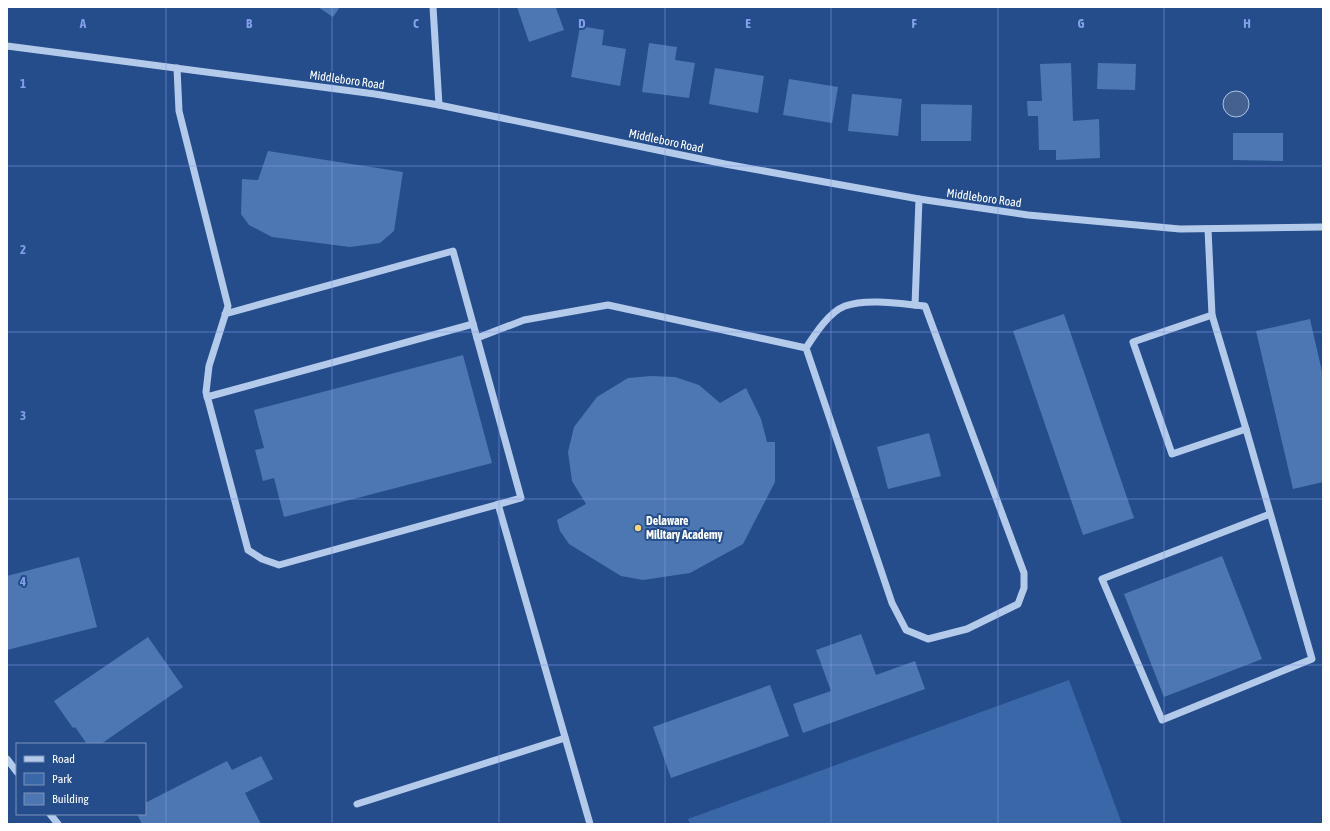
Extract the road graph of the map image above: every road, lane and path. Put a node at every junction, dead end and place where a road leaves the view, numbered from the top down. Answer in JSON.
{"nodes":[{"id":1,"x":433,"y":7,"type":"edge"},
{"id":2,"x":7,"y":46,"type":"edge"},
{"id":3,"x":177,"y":68,"type":"junction"},
{"id":4,"x":439,"y":105,"type":"junction"},
{"id":5,"x":919,"y":199,"type":"junction"},
{"id":6,"x":1323,"y":227,"type":"edge"},
{"id":7,"x":1208,"y":229,"type":"junction"},
{"id":8,"x":915,"y":305,"type":"junction"},
{"id":9,"x":225,"y":314,"type":"junction"},
{"id":10,"x":1212,"y":315,"type":"junction"},
{"id":11,"x":473,"y":324,"type":"junction"},
{"id":12,"x":477,"y":338,"type":"junction"},
{"id":13,"x":806,"y":348,"type":"junction"},
{"id":14,"x":207,"y":396,"type":"junction"},
{"id":15,"x":1246,"y":429,"type":"junction"},
{"id":16,"x":498,"y":504,"type":"junction"},
{"id":17,"x":1270,"y":514,"type":"junction"},
{"id":18,"x":565,"y":738,"type":"junction"},
{"id":19,"x":7,"y":759,"type":"edge"},
{"id":20,"x":16,"y":771,"type":"edge"},
{"id":21,"x":357,"y":804,"type":"dead end"},
{"id":22,"x":51,"y":815,"type":"edge"},
{"id":23,"x":58,"y":824,"type":"edge"},
{"id":24,"x":590,"y":824,"type":"edge"}],
"edges":[{"from":1,"to":4,"type":"street"},
{"from":2,"to":3,"type":"street","name":"Middleboro Road"},
{"from":3,"to":4,"type":"street","name":"Middleboro Road"},
{"from":3,"to":9,"type":"street"},
{"from":4,"to":5,"type":"street","name":"Middleboro Road"},
{"from":5,"to":7,"type":"street","name":"Middleboro Road"},
{"from":5,"to":8,"type":"street"},
{"from":6,"to":7,"type":"street","name":"Middleboro Road"},
{"from":7,"to":10,"type":"street"},
{"from":8,"to":13,"type":"street"},
{"from":8,"to":13,"type":"street"},
{"from":9,"to":11,"type":"street"},
{"from":9,"to":14,"type":"street"},
{"from":10,"to":15,"type":"street"},
{"from":10,"to":15,"type":"street"},
{"from":11,"to":12,"type":"street"},
{"from":11,"to":14,"type":"street"},
{"from":12,"to":13,"type":"street"},
{"from":12,"to":16,"type":"street"},
{"from":14,"to":16,"type":"street"},
{"from":15,"to":17,"type":"street"},
{"from":16,"to":18,"type":"street"},
{"from":17,"to":17,"type":"street"},
{"from":18,"to":21,"type":"street"},
{"from":18,"to":24,"type":"street"},
{"from":19,"to":20,"type":"street"},
{"from":22,"to":23,"type":"street"}]}
